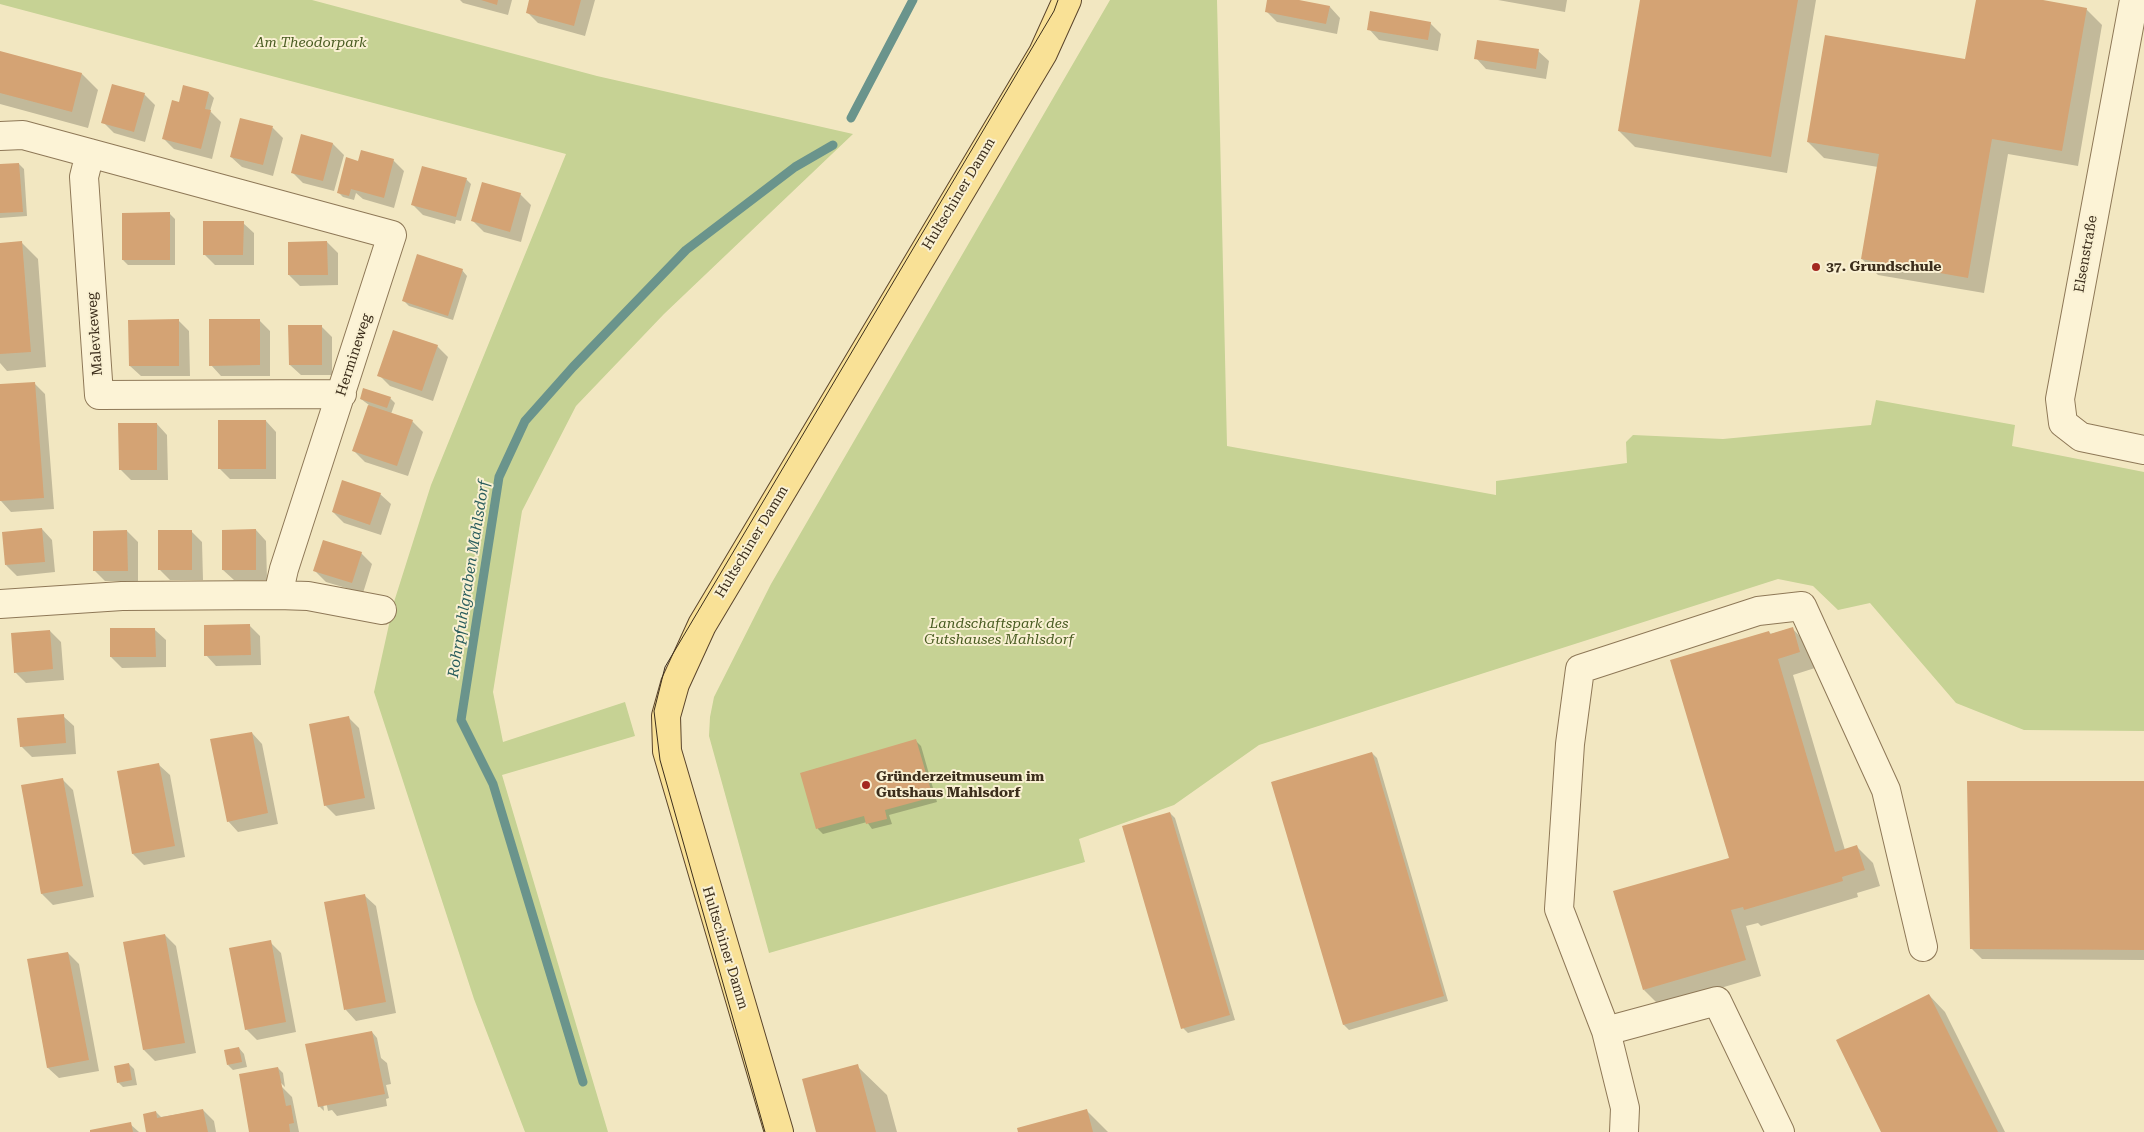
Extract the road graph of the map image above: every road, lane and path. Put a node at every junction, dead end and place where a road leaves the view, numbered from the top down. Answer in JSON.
{"nodes":[{"id":1,"x":1067,"y":0,"type":"edge"},
{"id":2,"x":2134,"y":0,"type":"edge"},
{"id":3,"x":0,"y":136,"type":"edge"},
{"id":4,"x":90,"y":153,"type":"junction"},
{"id":5,"x":342,"y":394,"type":"junction"},
{"id":6,"x":2144,"y":450,"type":"edge"},
{"id":7,"x":278,"y":596,"type":"junction"},
{"id":8,"x":0,"y":604,"type":"edge"},
{"id":9,"x":382,"y":610,"type":"dead end"},
{"id":10,"x":1923,"y":947,"type":"dead end"},
{"id":11,"x":1606,"y":1031,"type":"junction"},
{"id":12,"x":779,"y":1132,"type":"edge"},
{"id":13,"x":1624,"y":1132,"type":"edge"},
{"id":14,"x":1780,"y":1132,"type":"edge"}],
"edges":[{"from":1,"to":12,"type":"main road","name":"Hultschiner Damm"},
{"from":2,"to":6,"type":"lane","name":"Elsenstraße"},
{"from":3,"to":4,"type":"lane","name":"Hermineweg"},
{"from":4,"to":5,"type":"lane","name":"Hermineweg"},
{"from":4,"to":5,"type":"lane","name":"Malevkeweg"},
{"from":5,"to":7,"type":"lane","name":"Hermineweg"},
{"from":7,"to":8,"type":"lane"},
{"from":7,"to":9,"type":"lane"},
{"from":10,"to":11,"type":"lane"},
{"from":11,"to":13,"type":"lane"},
{"from":11,"to":14,"type":"lane"}]}
